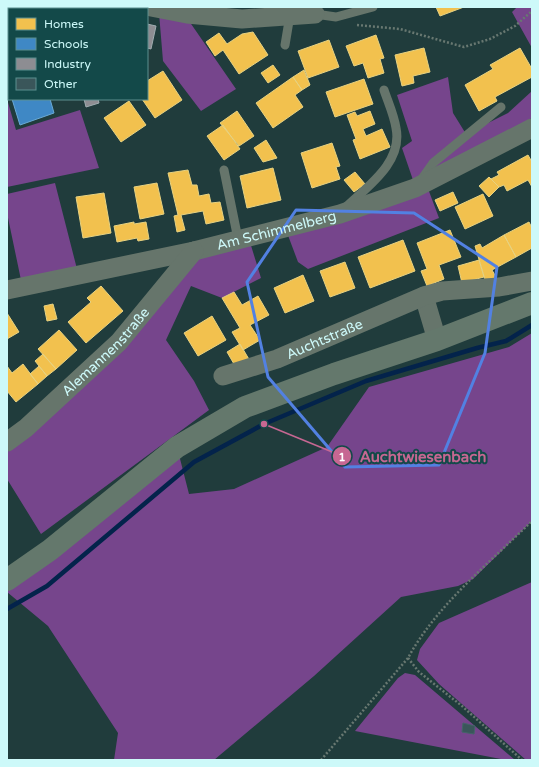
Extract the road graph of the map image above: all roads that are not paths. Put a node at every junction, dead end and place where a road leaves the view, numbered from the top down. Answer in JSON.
{"nodes":[{"id":1,"x":151,"y":7,"type":"edge"},
{"id":2,"x":373,"y":7,"type":"edge"},
{"id":3,"x":314,"y":14,"type":"joint"},
{"id":4,"x":290,"y":16,"type":"junction"},
{"id":5,"x":285,"y":45,"type":"dead end"},
{"id":6,"x":384,"y":90,"type":"dead end"},
{"id":7,"x":501,"y":107,"type":"dead end"},
{"id":8,"x":532,"y":128,"type":"edge"},
{"id":9,"x":224,"y":170,"type":"dead end"},
{"id":10,"x":415,"y":188,"type":"junction"},
{"id":11,"x":340,"y":214,"type":"junction"},
{"id":12,"x":238,"y":239,"type":"junction"},
{"id":13,"x":194,"y":251,"type":"junction"},
{"id":14,"x":532,"y":281,"type":"edge"},
{"id":15,"x":7,"y":290,"type":"edge"},
{"id":16,"x":424,"y":296,"type":"junction"},
{"id":17,"x":532,"y":303,"type":"edge"},
{"id":18,"x":437,"y":340,"type":"junction"},
{"id":19,"x":223,"y":376,"type":"dead end"},
{"id":20,"x":7,"y":442,"type":"edge"},
{"id":21,"x":7,"y":580,"type":"edge"}],
"edges":[{"from":1,"to":4,"type":"street"},
{"from":2,"to":3,"type":"lane"},
{"from":3,"to":4,"type":"street"},
{"from":4,"to":5,"type":"lane"},
{"from":6,"to":11,"type":"lane"},
{"from":7,"to":10,"type":"lane"},
{"from":8,"to":10,"type":"street","name":"Am Schimmelberg"},
{"from":9,"to":12,"type":"lane"},
{"from":10,"to":11,"type":"street","name":"Am Schimmelberg"},
{"from":11,"to":12,"type":"street","name":"Am Schimmelberg"},
{"from":12,"to":13,"type":"street","name":"Am Schimmelberg"},
{"from":13,"to":15,"type":"street","name":"Am Schimmelberg"},
{"from":13,"to":20,"type":"street","name":"Alemannenstraße"},
{"from":14,"to":16,"type":"street","name":"Auchtstraße"},
{"from":16,"to":18,"type":"street"},
{"from":16,"to":19,"type":"street","name":"Auchtstraße"},
{"from":17,"to":18,"type":"street"},
{"from":18,"to":21,"type":"street"}]}
